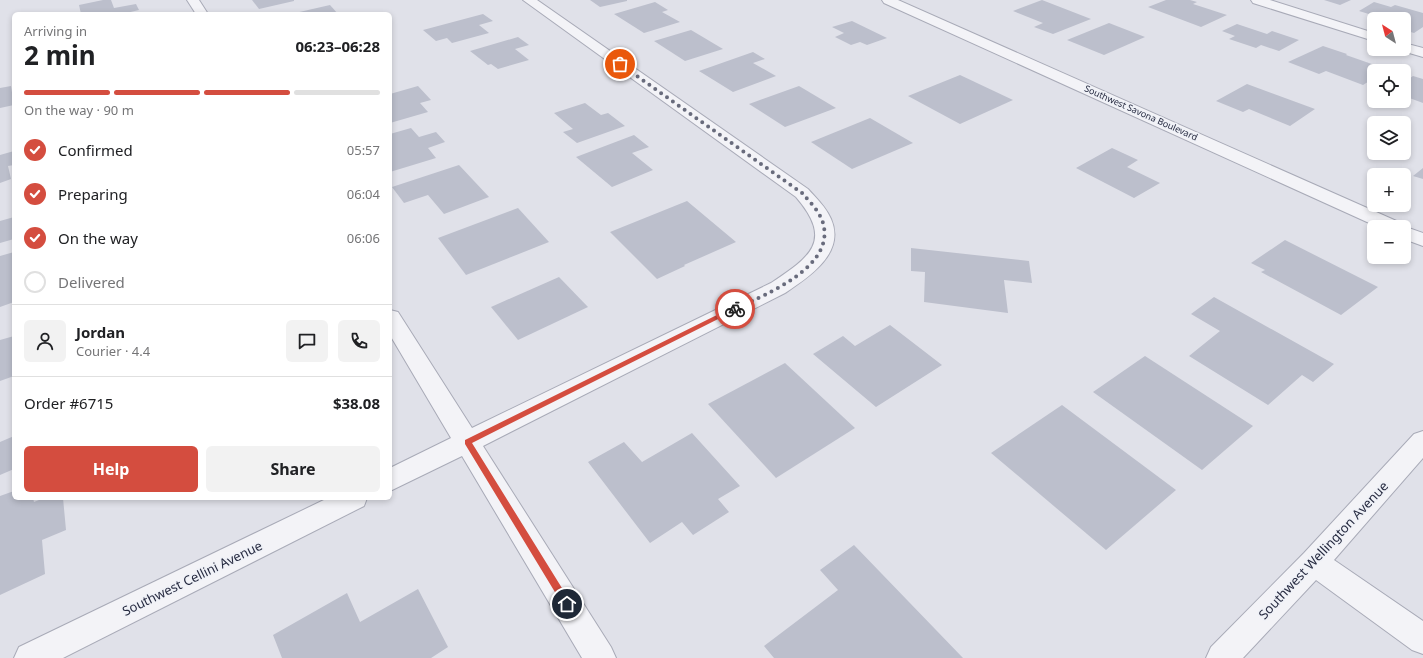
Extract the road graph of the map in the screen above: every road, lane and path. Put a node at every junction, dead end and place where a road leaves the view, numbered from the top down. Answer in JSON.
{"nodes":[{"id":1,"x":193,"y":0,"type":"edge"},
{"id":2,"x":529,"y":0,"type":"edge"},
{"id":3,"x":888,"y":0,"type":"edge"},
{"id":4,"x":1257,"y":0,"type":"edge"},
{"id":5,"x":201,"y":12,"type":"edge"},
{"id":6,"x":1367,"y":35,"type":"edge"},
{"id":7,"x":1411,"y":49,"type":"edge"},
{"id":8,"x":1423,"y":53,"type":"edge"},
{"id":9,"x":1378,"y":220,"type":"edge"},
{"id":10,"x":1411,"y":235,"type":"edge"},
{"id":11,"x":1423,"y":240,"type":"edge"},
{"id":12,"x":392,"y":320,"type":"edge"},
{"id":13,"x":1423,"y":441,"type":"edge"},
{"id":14,"x":468,"y":442,"type":"junction"},
{"id":15,"x":392,"y":479,"type":"edge"},
{"id":16,"x":350,"y":500,"type":"edge"},
{"id":17,"x":1314,"y":562,"type":"junction"},
{"id":18,"x":1423,"y":639,"type":"edge"},
{"id":19,"x":30,"y":658,"type":"edge"},
{"id":20,"x":600,"y":658,"type":"edge"},
{"id":21,"x":1222,"y":658,"type":"edge"}],
"edges":[{"from":1,"to":5,"type":"street"},
{"from":2,"to":14,"type":"street"},
{"from":3,"to":9,"type":"street","name":"Southwest Savona Boulevard"},
{"from":4,"to":6,"type":"street"},
{"from":7,"to":8,"type":"street"},
{"from":10,"to":11,"type":"street"},
{"from":12,"to":14,"type":"street"},
{"from":13,"to":17,"type":"street","name":"Southwest Wellington Avenue"},
{"from":14,"to":15,"type":"street"},
{"from":14,"to":20,"type":"street"},
{"from":16,"to":19,"type":"street","name":"Southwest Cellini Avenue"},
{"from":17,"to":18,"type":"street"},
{"from":17,"to":21,"type":"street","name":"Southwest Wellington Avenue"}]}
